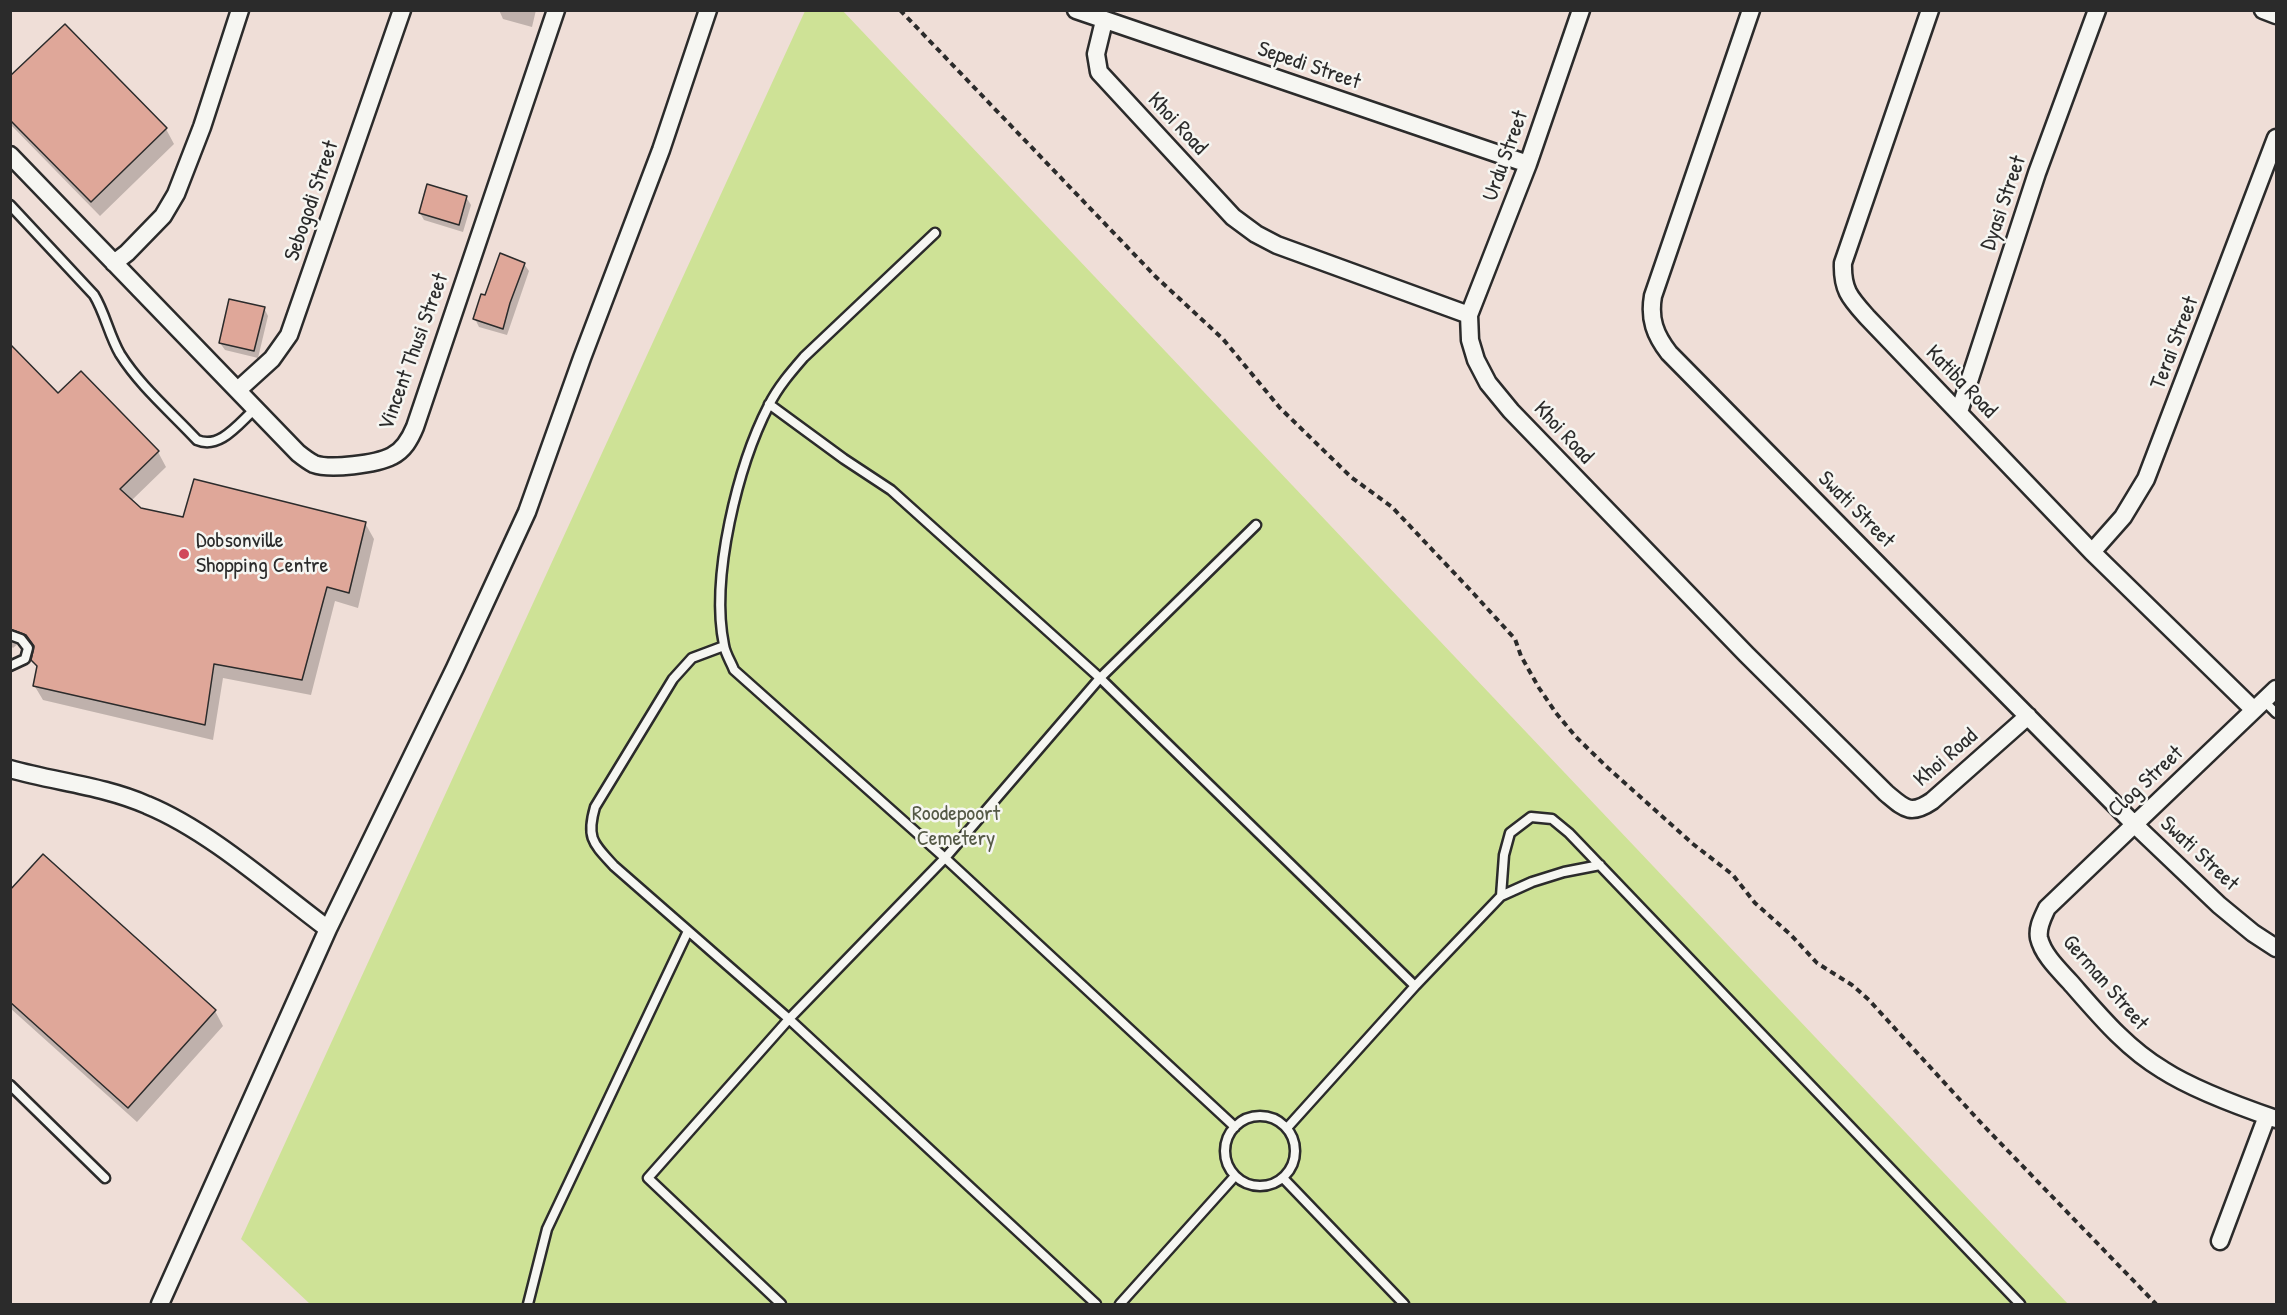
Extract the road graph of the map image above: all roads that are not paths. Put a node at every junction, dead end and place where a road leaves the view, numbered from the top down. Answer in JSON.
{"nodes":[{"id":1,"x":240,"y":10,"type":"edge"},
{"id":2,"x":402,"y":10,"type":"edge"},
{"id":3,"x":556,"y":10,"type":"edge"},
{"id":4,"x":708,"y":10,"type":"edge"},
{"id":5,"x":1076,"y":10,"type":"edge"},
{"id":6,"x":1581,"y":10,"type":"edge"},
{"id":7,"x":1751,"y":10,"type":"edge"},
{"id":8,"x":1930,"y":10,"type":"edge"},
{"id":9,"x":2097,"y":10,"type":"edge"},
{"id":10,"x":2263,"y":10,"type":"edge"},
{"id":11,"x":2277,"y":15,"type":"edge"},
{"id":12,"x":1104,"y":21,"type":"junction"},
{"id":13,"x":2277,"y":138,"type":"edge"},
{"id":14,"x":10,"y":155,"type":"edge"},
{"id":15,"x":1528,"y":164,"type":"junction"},
{"id":16,"x":10,"y":205,"type":"edge"},
{"id":17,"x":936,"y":233,"type":"dead end"},
{"id":18,"x":114,"y":263,"type":"junction"},
{"id":19,"x":1468,"y":315,"type":"junction"},
{"id":20,"x":239,"y":390,"type":"junction"},
{"id":21,"x":769,"y":404,"type":"junction"},
{"id":22,"x":255,"y":409,"type":"junction"},
{"id":23,"x":1959,"y":412,"type":"junction"},
{"id":24,"x":1256,"y":525,"type":"dead end"},
{"id":25,"x":2092,"y":552,"type":"junction"},
{"id":26,"x":10,"y":635,"type":"edge"},
{"id":27,"x":724,"y":646,"type":"junction"},
{"id":28,"x":10,"y":666,"type":"edge"},
{"id":29,"x":1100,"y":678,"type":"junction"},
{"id":30,"x":2277,"y":689,"type":"edge"},
{"id":31,"x":2259,"y":706,"type":"junction"},
{"id":32,"x":2277,"y":713,"type":"edge"},
{"id":33,"x":2028,"y":716,"type":"junction"},
{"id":34,"x":10,"y":769,"type":"edge"},
{"id":35,"x":2134,"y":824,"type":"junction"},
{"id":36,"x":945,"y":858,"type":"junction"},
{"id":37,"x":1600,"y":865,"type":"junction"},
{"id":38,"x":1501,"y":896,"type":"junction"},
{"id":39,"x":2047,"y":908,"type":"joint"},
{"id":40,"x":328,"y":929,"type":"junction"},
{"id":41,"x":688,"y":930,"type":"junction"},
{"id":42,"x":2277,"y":948,"type":"edge"},
{"id":43,"x":1415,"y":986,"type":"junction"},
{"id":44,"x":789,"y":1019,"type":"junction"},
{"id":45,"x":10,"y":1085,"type":"edge"},
{"id":46,"x":2272,"y":1117,"type":"edge"},
{"id":47,"x":1235,"y":1127,"type":"junction"},
{"id":48,"x":1287,"y":1128,"type":"junction"},
{"id":49,"x":1235,"y":1176,"type":"junction"},
{"id":50,"x":105,"y":1178,"type":"dead end"},
{"id":51,"x":1283,"y":1178,"type":"junction"},
{"id":52,"x":2220,"y":1241,"type":"dead end"},
{"id":53,"x":160,"y":1305,"type":"edge"},
{"id":54,"x":528,"y":1305,"type":"edge"},
{"id":55,"x":781,"y":1305,"type":"edge"},
{"id":56,"x":1096,"y":1305,"type":"edge"},
{"id":57,"x":1120,"y":1305,"type":"edge"},
{"id":58,"x":1404,"y":1305,"type":"edge"},
{"id":59,"x":2020,"y":1305,"type":"edge"}],
"edges":[{"from":1,"to":18,"type":"street"},
{"from":2,"to":20,"type":"street","name":"Sebogodi Street"},
{"from":3,"to":22,"type":"street","name":"Vincent Thusi Street"},
{"from":4,"to":40,"type":"street"},
{"from":5,"to":12,"type":"street","name":"Sepedi Street"},
{"from":6,"to":15,"type":"street","name":"Urdu Street"},
{"from":7,"to":33,"type":"street","name":"Swati Street"},
{"from":8,"to":23,"type":"street","name":"Katiba Road"},
{"from":9,"to":23,"type":"street","name":"Dyasi Street"},
{"from":10,"to":11,"type":"street"},
{"from":12,"to":15,"type":"street","name":"Sepedi Street"},
{"from":12,"to":19,"type":"street","name":"Khoi Road"},
{"from":13,"to":25,"type":"street","name":"Terai Street"},
{"from":14,"to":18,"type":"street","name":"Vincent Thusi Street"},
{"from":15,"to":19,"type":"street","name":"Urdu Street"},
{"from":16,"to":22,"type":"lane"},
{"from":17,"to":21,"type":"lane"},
{"from":18,"to":20,"type":"street","name":"Vincent Thusi Street"},
{"from":19,"to":33,"type":"street","name":"Khoi Road"},
{"from":20,"to":22,"type":"street","name":"Vincent Thusi Street"},
{"from":21,"to":27,"type":"lane"},
{"from":21,"to":29,"type":"lane"},
{"from":23,"to":25,"type":"street","name":"Katiba Road"},
{"from":24,"to":29,"type":"lane"},
{"from":25,"to":31,"type":"street","name":"Katiba Road"},
{"from":26,"to":28,"type":"lane"},
{"from":27,"to":36,"type":"lane"},
{"from":27,"to":41,"type":"lane"},
{"from":29,"to":36,"type":"lane"},
{"from":29,"to":43,"type":"lane"},
{"from":30,"to":31,"type":"street","name":"Clog Street"},
{"from":31,"to":32,"type":"lane"},
{"from":31,"to":35,"type":"street","name":"Clog Street"},
{"from":33,"to":35,"type":"street","name":"Swati Street"},
{"from":34,"to":40,"type":"street"},
{"from":35,"to":39,"type":"street","name":"Clog Street"},
{"from":35,"to":42,"type":"street","name":"Swati Street"},
{"from":36,"to":44,"type":"lane"},
{"from":36,"to":47,"type":"lane"},
{"from":37,"to":38,"type":"lane"},
{"from":37,"to":38,"type":"lane"},
{"from":37,"to":59,"type":"lane"},
{"from":38,"to":43,"type":"lane"},
{"from":39,"to":46,"type":"street","name":"German Street"},
{"from":40,"to":53,"type":"street"},
{"from":41,"to":44,"type":"lane"},
{"from":41,"to":54,"type":"lane"},
{"from":43,"to":48,"type":"lane"},
{"from":44,"to":55,"type":"lane"},
{"from":44,"to":56,"type":"lane"},
{"from":45,"to":50,"type":"lane"},
{"from":46,"to":52,"type":"street","name":"German Street"},
{"from":47,"to":48,"type":"lane"},
{"from":47,"to":49,"type":"lane"},
{"from":48,"to":51,"type":"lane"},
{"from":49,"to":51,"type":"lane"},
{"from":49,"to":57,"type":"lane"},
{"from":51,"to":58,"type":"lane"}]}
